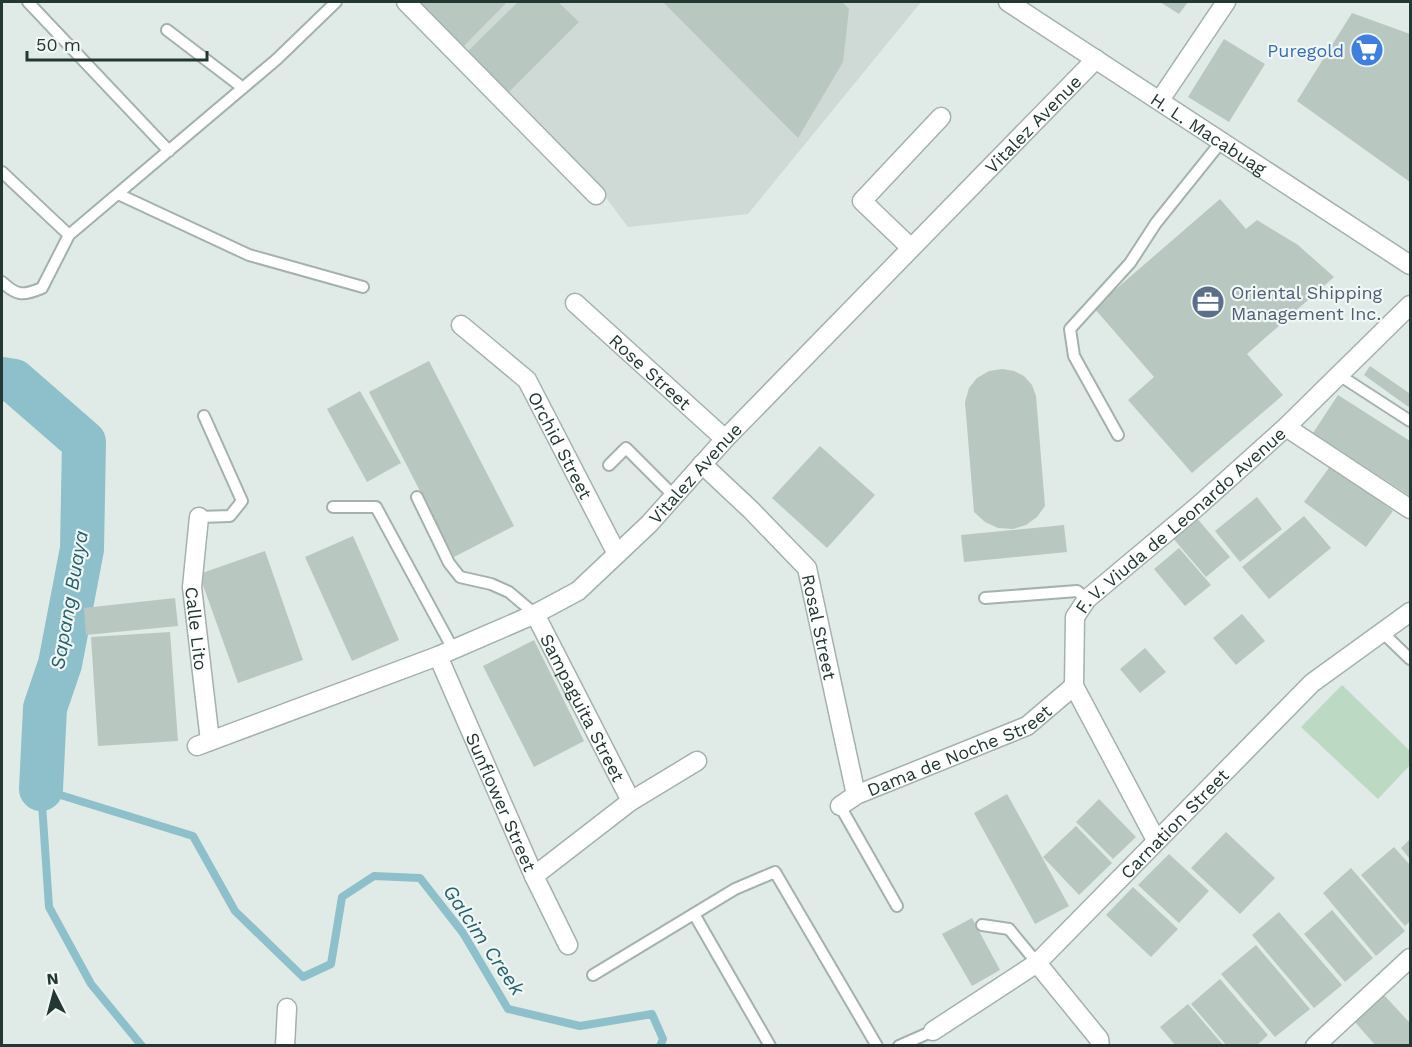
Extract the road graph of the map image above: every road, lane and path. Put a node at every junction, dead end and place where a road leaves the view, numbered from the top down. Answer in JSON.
{"nodes":[{"id":1,"x":28,"y":2,"type":"edge"},
{"id":2,"x":336,"y":2,"type":"edge"},
{"id":3,"x":406,"y":2,"type":"edge"},
{"id":4,"x":1008,"y":2,"type":"edge"},
{"id":5,"x":1226,"y":2,"type":"edge"},
{"id":6,"x":167,"y":30,"type":"dead end"},
{"id":7,"x":1096,"y":58,"type":"junction"},
{"id":8,"x":243,"y":88,"type":"junction"},
{"id":9,"x":1161,"y":100,"type":"junction"},
{"id":10,"x":940,"y":117,"type":"dead end"},
{"id":11,"x":1221,"y":142,"type":"junction"},
{"id":12,"x":169,"y":151,"type":"junction"},
{"id":13,"x":2,"y":172,"type":"edge"},
{"id":14,"x":118,"y":194,"type":"junction"},
{"id":15,"x":596,"y":195,"type":"dead end"},
{"id":16,"x":69,"y":235,"type":"junction"},
{"id":17,"x":911,"y":248,"type":"junction"},
{"id":18,"x":1410,"y":265,"type":"edge"},
{"id":19,"x":2,"y":282,"type":"edge"},
{"id":20,"x":363,"y":287,"type":"dead end"},
{"id":21,"x":575,"y":303,"type":"dead end"},
{"id":22,"x":1410,"y":305,"type":"edge"},
{"id":23,"x":461,"y":325,"type":"dead end"},
{"id":24,"x":1339,"y":375,"type":"junction"},
{"id":25,"x":204,"y":416,"type":"dead end"},
{"id":26,"x":1410,"y":421,"type":"edge"},
{"id":27,"x":1286,"y":427,"type":"junction"},
{"id":28,"x":1118,"y":435,"type":"dead end"},
{"id":29,"x":725,"y":439,"type":"junction"},
{"id":30,"x":702,"y":464,"type":"junction"},
{"id":31,"x":609,"y":465,"type":"dead end"},
{"id":32,"x":674,"y":496,"type":"junction"},
{"id":33,"x":417,"y":497,"type":"dead end"},
{"id":34,"x":333,"y":507,"type":"dead end"},
{"id":35,"x":1410,"y":509,"type":"edge"},
{"id":36,"x":199,"y":517,"type":"joint"},
{"id":37,"x":617,"y":555,"type":"junction"},
{"id":38,"x":985,"y":598,"type":"dead end"},
{"id":39,"x":1087,"y":599,"type":"junction"},
{"id":40,"x":1410,"y":612,"type":"edge"},
{"id":41,"x":535,"y":614,"type":"junction"},
{"id":42,"x":1382,"y":632,"type":"junction"},
{"id":43,"x":446,"y":653,"type":"junction"},
{"id":44,"x":1410,"y":659,"type":"edge"},
{"id":45,"x":1074,"y":686,"type":"junction"},
{"id":46,"x":203,"y":744,"type":"joint"},
{"id":47,"x":697,"y":761,"type":"dead end"},
{"id":48,"x":856,"y":795,"type":"junction"},
{"id":49,"x":631,"y":801,"type":"junction"},
{"id":50,"x":840,"y":806,"type":"joint"},
{"id":51,"x":1156,"y":840,"type":"junction"},
{"id":52,"x":534,"y":876,"type":"junction"},
{"id":53,"x":897,"y":906,"type":"dead end"},
{"id":54,"x":694,"y":914,"type":"junction"},
{"id":55,"x":982,"y":925,"type":"dead end"},
{"id":56,"x":568,"y":945,"type":"dead end"},
{"id":57,"x":1410,"y":958,"type":"edge"},
{"id":58,"x":1037,"y":963,"type":"junction"},
{"id":59,"x":593,"y":975,"type":"dead end"},
{"id":60,"x":287,"y":1008,"type":"dead end"},
{"id":61,"x":933,"y":1031,"type":"joint"},
{"id":62,"x":285,"y":1046,"type":"edge"},
{"id":63,"x":770,"y":1046,"type":"edge"},
{"id":64,"x":878,"y":1046,"type":"edge"},
{"id":65,"x":899,"y":1046,"type":"edge"},
{"id":66,"x":1100,"y":1046,"type":"edge"},
{"id":67,"x":1315,"y":1046,"type":"edge"}],
"edges":[{"from":1,"to":12,"type":"lane"},
{"from":2,"to":8,"type":"lane"},
{"from":3,"to":15,"type":"street"},
{"from":4,"to":7,"type":"street","name":"H. L. Macabuag"},
{"from":5,"to":9,"type":"street"},
{"from":6,"to":8,"type":"lane"},
{"from":7,"to":9,"type":"street","name":"H. L. Macabuag"},
{"from":7,"to":17,"type":"street","name":"Vitalez Avenue"},
{"from":8,"to":12,"type":"lane"},
{"from":9,"to":11,"type":"street","name":"H. L. Macabuag"},
{"from":10,"to":17,"type":"street"},
{"from":11,"to":18,"type":"street","name":"H. L. Macabuag"},
{"from":11,"to":28,"type":"lane"},
{"from":12,"to":14,"type":"lane"},
{"from":13,"to":16,"type":"lane"},
{"from":14,"to":16,"type":"lane"},
{"from":14,"to":20,"type":"lane"},
{"from":16,"to":19,"type":"lane"},
{"from":17,"to":29,"type":"street","name":"Vitalez Avenue"},
{"from":21,"to":29,"type":"street","name":"Rose Street"},
{"from":22,"to":24,"type":"street","name":"F. V. Viuda de Leonardo Avenue"},
{"from":23,"to":37,"type":"street","name":"Orchid Street"},
{"from":24,"to":26,"type":"lane"},
{"from":24,"to":27,"type":"street","name":"F. V. Viuda de Leonardo Avenue"},
{"from":25,"to":36,"type":"lane"},
{"from":27,"to":35,"type":"street"},
{"from":27,"to":39,"type":"street","name":"F. V. Viuda de Leonardo Avenue"},
{"from":29,"to":30,"type":"street","name":"Vitalez Avenue"},
{"from":30,"to":32,"type":"street","name":"Vitalez Avenue"},
{"from":30,"to":48,"type":"street","name":"Rosal Street"},
{"from":31,"to":32,"type":"lane"},
{"from":32,"to":37,"type":"street","name":"Vitalez Avenue"},
{"from":33,"to":41,"type":"lane"},
{"from":34,"to":43,"type":"lane"},
{"from":36,"to":46,"type":"street","name":"Calle Lito"},
{"from":37,"to":41,"type":"street","name":"Vitalez Avenue"},
{"from":38,"to":39,"type":"lane"},
{"from":39,"to":45,"type":"street","name":"F. V. Viuda de Leonardo Avenue"},
{"from":40,"to":42,"type":"street","name":"Carnation Street"},
{"from":41,"to":43,"type":"street","name":"Vitalez Avenue"},
{"from":41,"to":49,"type":"street","name":"Sampaguita Street"},
{"from":42,"to":44,"type":"lane"},
{"from":42,"to":51,"type":"street","name":"Carnation Street"},
{"from":43,"to":46,"type":"street","name":"Vitalez Avenue"},
{"from":43,"to":52,"type":"street","name":"Sunflower Street"},
{"from":45,"to":48,"type":"street","name":"Dama de Noche Street"},
{"from":45,"to":51,"type":"street","name":"F. V. Viuda de Leonardo Avenue"},
{"from":47,"to":49,"type":"street","name":"Sampaguita Street"},
{"from":48,"to":50,"type":"street","name":"Dama de Noche Street"},
{"from":49,"to":52,"type":"street","name":"Sampaguita Street"},
{"from":50,"to":53,"type":"lane"},
{"from":51,"to":58,"type":"street","name":"Carnation Street"},
{"from":52,"to":56,"type":"street","name":"Sunflower Street"},
{"from":54,"to":59,"type":"lane"},
{"from":54,"to":63,"type":"lane"},
{"from":54,"to":64,"type":"lane"},
{"from":55,"to":58,"type":"lane"},
{"from":57,"to":67,"type":"street"},
{"from":58,"to":61,"type":"street","name":"Carnation Street"},
{"from":58,"to":66,"type":"street"},
{"from":60,"to":62,"type":"street"},
{"from":61,"to":65,"type":"lane"}]}
